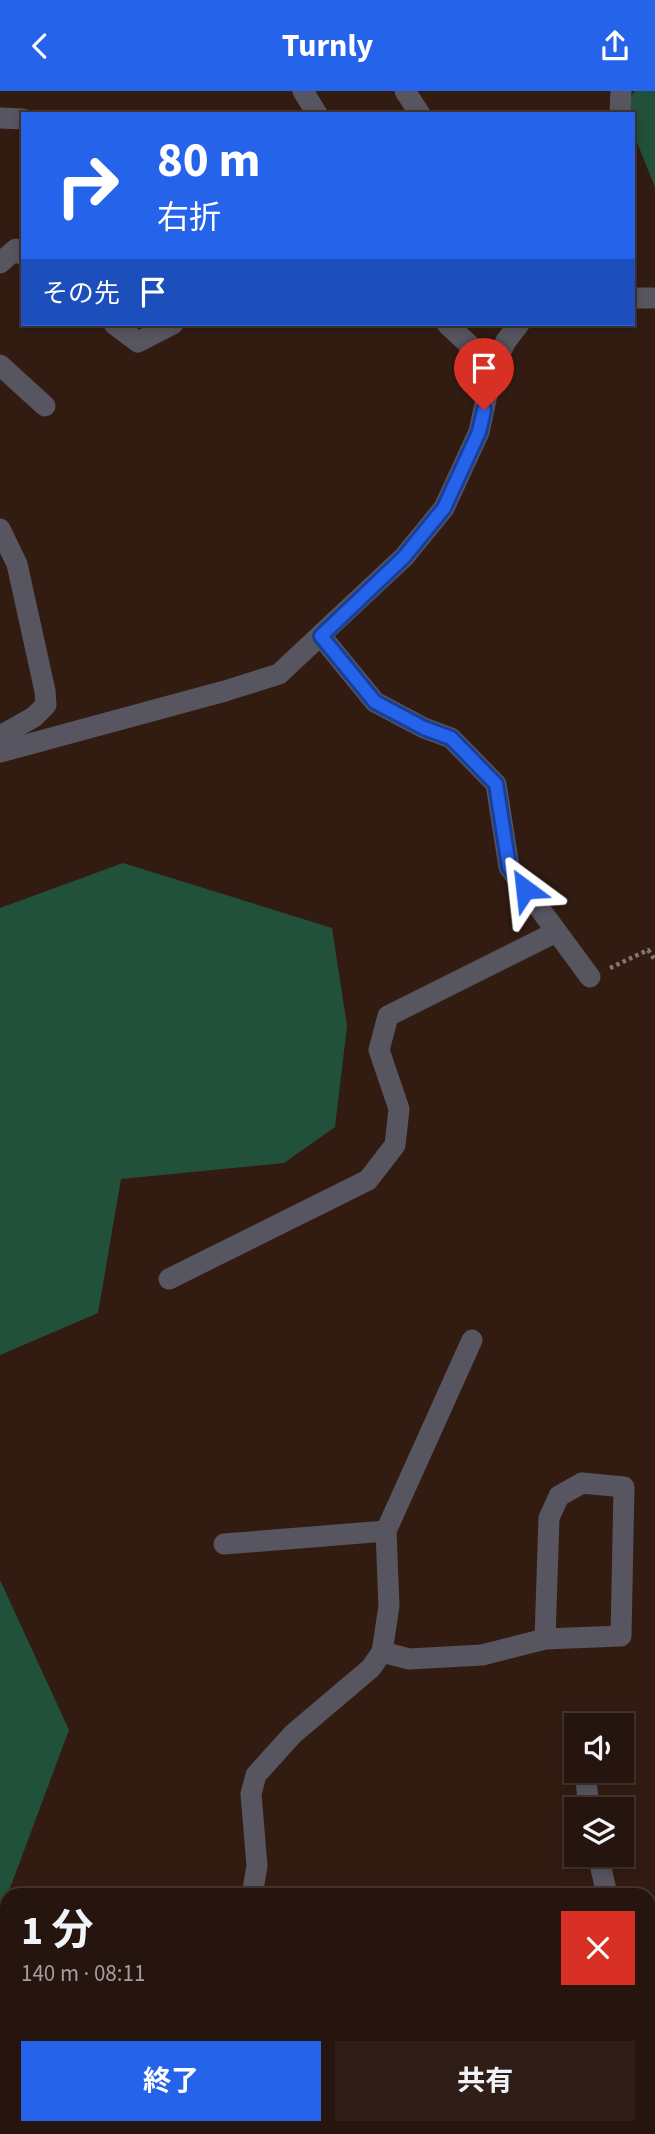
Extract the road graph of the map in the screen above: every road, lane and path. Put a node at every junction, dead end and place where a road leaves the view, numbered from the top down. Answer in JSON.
{"nodes":[{"id":1,"x":303,"y":91,"type":"edge"},
{"id":2,"x":405,"y":91,"type":"edge"},
{"id":3,"x":621,"y":91,"type":"edge"},
{"id":4,"x":316,"y":112,"type":"edge"},
{"id":5,"x":419,"y":112,"type":"edge"},
{"id":6,"x":620,"y":112,"type":"edge"},
{"id":7,"x":0,"y":118,"type":"edge"},
{"id":8,"x":21,"y":118,"type":"edge"},
{"id":9,"x":21,"y":253,"type":"edge"},
{"id":10,"x":0,"y":263,"type":"edge"},
{"id":11,"x":635,"y":298,"type":"edge"},
{"id":12,"x":655,"y":298,"type":"edge"},
{"id":13,"x":117,"y":326,"type":"edge"},
{"id":14,"x":169,"y":326,"type":"edge"},
{"id":15,"x":449,"y":326,"type":"edge"},
{"id":16,"x":517,"y":326,"type":"edge"},
{"id":17,"x":0,"y":365,"type":"edge"},
{"id":18,"x":493,"y":367,"type":"junction"},
{"id":19,"x":45,"y":405,"type":"dead end"},
{"id":20,"x":0,"y":529,"type":"edge"},
{"id":21,"x":321,"y":636,"type":"junction"},
{"id":22,"x":0,"y":736,"type":"edge"},
{"id":23,"x":0,"y":752,"type":"edge"},
{"id":24,"x":556,"y":932,"type":"junction"},
{"id":25,"x":655,"y":960,"type":"edge"},
{"id":26,"x":590,"y":977,"type":"joint"},
{"id":27,"x":169,"y":1279,"type":"dead end"},
{"id":28,"x":472,"y":1340,"type":"dead end"},
{"id":29,"x":386,"y":1531,"type":"junction"},
{"id":30,"x":224,"y":1544,"type":"dead end"},
{"id":31,"x":545,"y":1639,"type":"junction"},
{"id":32,"x":382,"y":1652,"type":"junction"},
{"id":33,"x":601,"y":1867,"type":"edge"},
{"id":34,"x":253,"y":1888,"type":"edge"},
{"id":35,"x":605,"y":1888,"type":"edge"}],
"edges":[{"from":1,"to":4,"type":"street"},
{"from":2,"to":5,"type":"street"},
{"from":3,"to":6,"type":"street"},
{"from":7,"to":8,"type":"street"},
{"from":9,"to":10,"type":"street"},
{"from":11,"to":12,"type":"street"},
{"from":13,"to":14,"type":"street"},
{"from":15,"to":18,"type":"street"},
{"from":16,"to":18,"type":"street"},
{"from":17,"to":19,"type":"street"},
{"from":18,"to":21,"type":"street"},
{"from":20,"to":22,"type":"street"},
{"from":21,"to":23,"type":"street"},
{"from":21,"to":24,"type":"street"},
{"from":24,"to":26,"type":"street"},
{"from":24,"to":27,"type":"street"},
{"from":25,"to":26,"type":"path"},
{"from":28,"to":29,"type":"street"},
{"from":29,"to":30,"type":"street"},
{"from":29,"to":32,"type":"street"},
{"from":31,"to":31,"type":"street"},
{"from":31,"to":32,"type":"street"},
{"from":32,"to":34,"type":"street"},
{"from":33,"to":35,"type":"street"}]}
